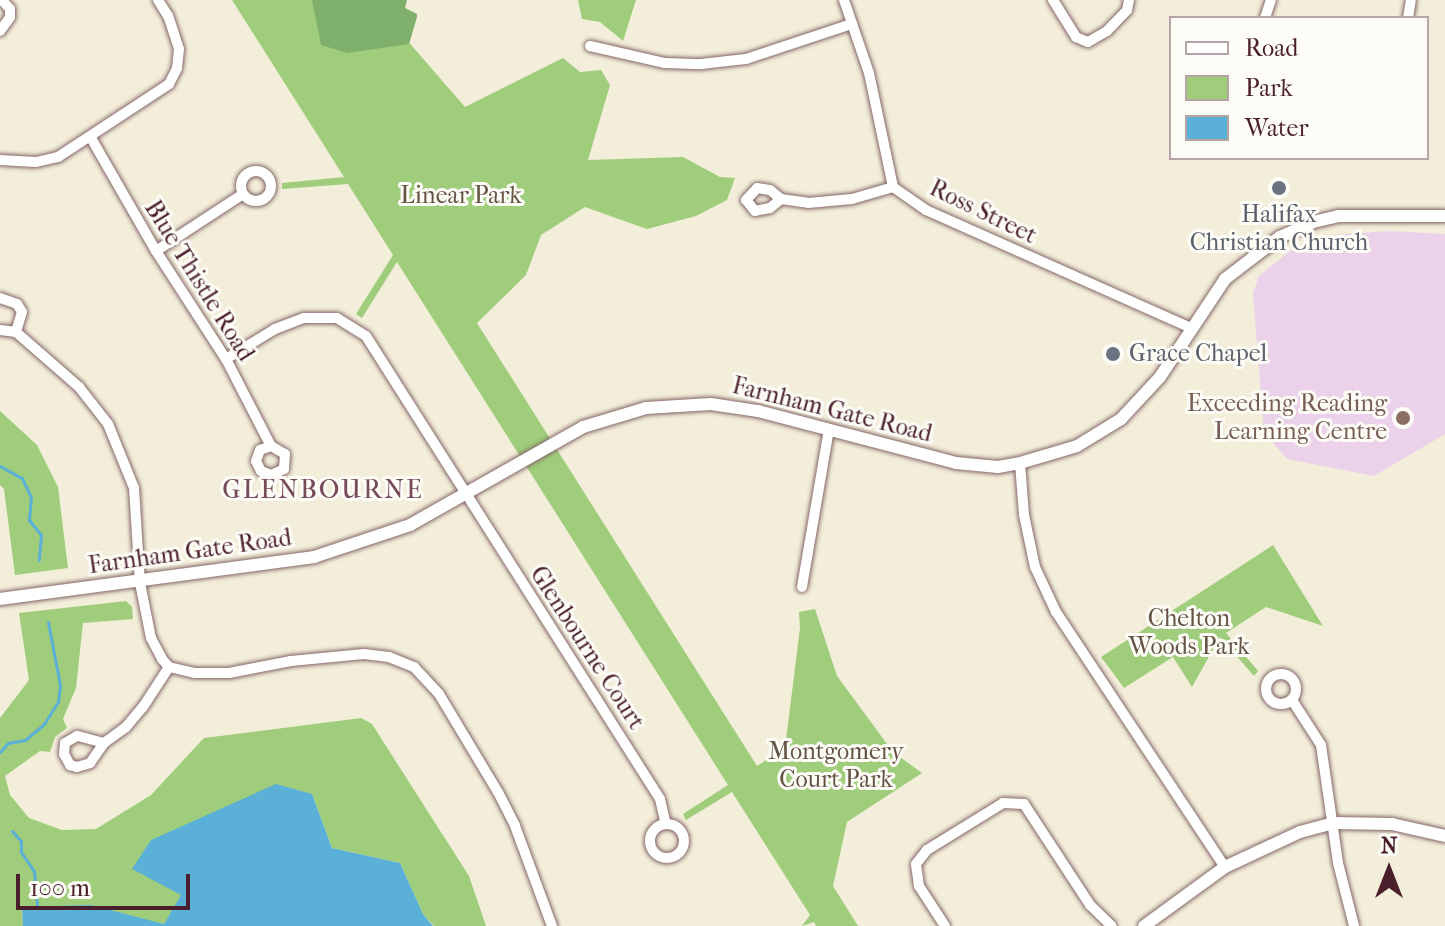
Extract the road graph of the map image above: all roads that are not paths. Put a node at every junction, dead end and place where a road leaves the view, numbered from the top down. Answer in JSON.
{"nodes":[{"id":1,"x":2,"y":0,"type":"edge"},
{"id":2,"x":158,"y":0,"type":"edge"},
{"id":3,"x":844,"y":0,"type":"edge"},
{"id":4,"x":1053,"y":0,"type":"edge"},
{"id":5,"x":1129,"y":0,"type":"edge"},
{"id":6,"x":852,"y":24,"type":"junction"},
{"id":7,"x":0,"y":31,"type":"edge"},
{"id":8,"x":590,"y":46,"type":"dead end"},
{"id":9,"x":91,"y":138,"type":"junction"},
{"id":10,"x":0,"y":160,"type":"edge"},
{"id":11,"x":893,"y":187,"type":"junction"},
{"id":12,"x":243,"y":194,"type":"dead end"},
{"id":13,"x":781,"y":199,"type":"dead end"},
{"id":14,"x":1445,"y":216,"type":"edge"},
{"id":15,"x":156,"y":251,"type":"junction"},
{"id":16,"x":0,"y":298,"type":"edge"},
{"id":17,"x":1191,"y":328,"type":"junction"},
{"id":18,"x":0,"y":330,"type":"edge"},
{"id":19,"x":16,"y":332,"type":"junction"},
{"id":20,"x":226,"y":359,"type":"junction"},
{"id":21,"x":829,"y":429,"type":"junction"},
{"id":22,"x":271,"y":446,"type":"dead end"},
{"id":23,"x":1020,"y":463,"type":"junction"},
{"id":24,"x":465,"y":496,"type":"junction"},
{"id":25,"x":140,"y":583,"type":"junction"},
{"id":26,"x":802,"y":587,"type":"dead end"},
{"id":27,"x":0,"y":599,"type":"edge"},
{"id":28,"x":169,"y":667,"type":"junction"},
{"id":29,"x":1292,"y":700,"type":"dead end"},
{"id":30,"x":104,"y":743,"type":"dead end"},
{"id":31,"x":1333,"y":823,"type":"junction"},
{"id":32,"x":666,"y":824,"type":"dead end"},
{"id":33,"x":1445,"y":836,"type":"edge"},
{"id":34,"x":1225,"y":867,"type":"junction"},
{"id":35,"x":552,"y":926,"type":"edge"},
{"id":36,"x":945,"y":926,"type":"edge"},
{"id":37,"x":1112,"y":926,"type":"edge"},
{"id":38,"x":1144,"y":926,"type":"edge"},
{"id":39,"x":1354,"y":926,"type":"edge"}],
"edges":[{"from":1,"to":7,"type":"street"},
{"from":2,"to":9,"type":"street"},
{"from":3,"to":6,"type":"street","name":"Ross Street"},
{"from":4,"to":5,"type":"street"},
{"from":6,"to":8,"type":"street"},
{"from":6,"to":11,"type":"street","name":"Ross Street"},
{"from":9,"to":10,"type":"street"},
{"from":9,"to":15,"type":"street","name":"Blue Thistle Road"},
{"from":11,"to":13,"type":"street"},
{"from":11,"to":17,"type":"street","name":"Ross Street"},
{"from":12,"to":15,"type":"street"},
{"from":14,"to":17,"type":"street","name":"Farnham Gate Road"},
{"from":15,"to":20,"type":"street","name":"Blue Thistle Road"},
{"from":16,"to":19,"type":"street"},
{"from":17,"to":23,"type":"street","name":"Farnham Gate Road"},
{"from":18,"to":19,"type":"street"},
{"from":19,"to":25,"type":"street"},
{"from":20,"to":22,"type":"street","name":"Blue Thistle Road"},
{"from":20,"to":24,"type":"street","name":"Glenbourne Court"},
{"from":21,"to":23,"type":"street","name":"Farnham Gate Road"},
{"from":21,"to":24,"type":"street","name":"Farnham Gate Road"},
{"from":21,"to":26,"type":"street"},
{"from":23,"to":34,"type":"street"},
{"from":24,"to":25,"type":"street","name":"Farnham Gate Road"},
{"from":24,"to":32,"type":"street","name":"Glenbourne Court"},
{"from":25,"to":27,"type":"street","name":"Farnham Gate Road"},
{"from":25,"to":28,"type":"street"},
{"from":28,"to":30,"type":"street"},
{"from":28,"to":35,"type":"street"},
{"from":29,"to":31,"type":"street"},
{"from":31,"to":33,"type":"street"},
{"from":31,"to":34,"type":"street"},
{"from":31,"to":39,"type":"street"},
{"from":34,"to":38,"type":"street"},
{"from":36,"to":37,"type":"street"}]}
